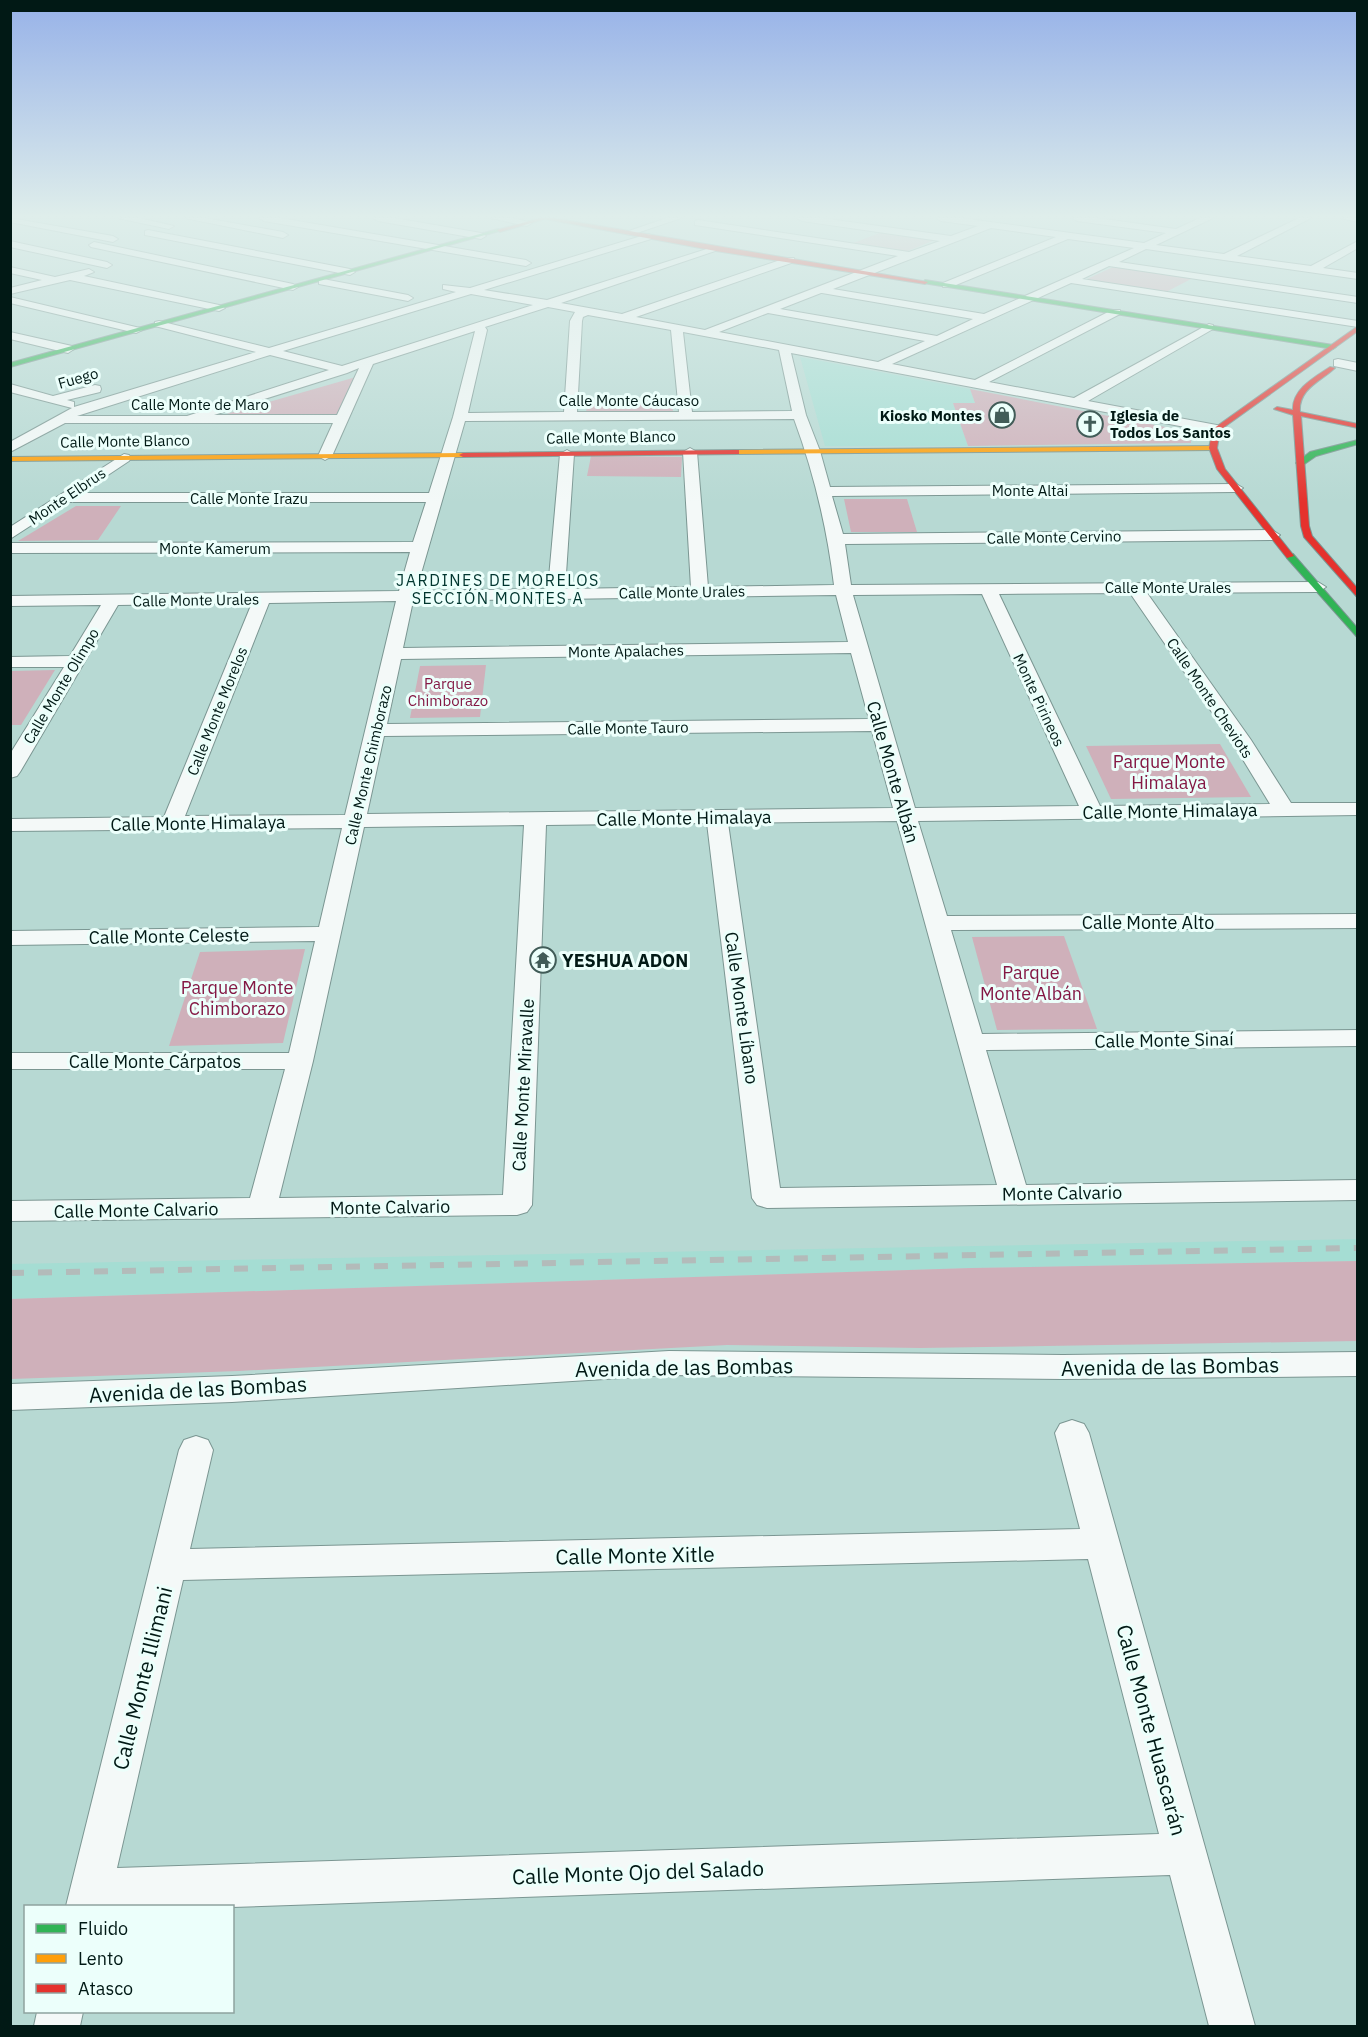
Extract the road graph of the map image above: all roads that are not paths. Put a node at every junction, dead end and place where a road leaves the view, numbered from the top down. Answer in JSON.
{"nodes":[{"id":1,"x":81,"y":313,"type":"edge"},
{"id":2,"x":200,"y":313,"type":"edge"},
{"id":3,"x":357,"y":313,"type":"edge"},
{"id":4,"x":396,"y":313,"type":"edge"},
{"id":5,"x":520,"y":313,"type":"edge"},
{"id":6,"x":582,"y":313,"type":"edge"},
{"id":7,"x":597,"y":313,"type":"edge"},
{"id":8,"x":638,"y":313,"type":"edge"},
{"id":9,"x":760,"y":313,"type":"edge"},
{"id":10,"x":786,"y":313,"type":"edge"},
{"id":11,"x":955,"y":313,"type":"edge"},
{"id":12,"x":995,"y":313,"type":"edge"},
{"id":13,"x":1114,"y":313,"type":"edge"},
{"id":14,"x":1123,"y":313,"type":"edge"},
{"id":15,"x":1277,"y":313,"type":"edge"},
{"id":16,"x":624,"y":318,"type":"junction"},
{"id":17,"x":984,"y":318,"type":"junction"},
{"id":18,"x":159,"y":324,"type":"junction"},
{"id":19,"x":1358,"y":326,"type":"edge"},
{"id":20,"x":475,"y":327,"type":"junction"},
{"id":21,"x":1209,"y":327,"type":"junction"},
{"id":22,"x":677,"y":328,"type":"junction"},
{"id":23,"x":136,"y":330,"type":"junction"},
{"id":24,"x":707,"y":333,"type":"junction"},
{"id":25,"x":10,"y":335,"type":"edge"},
{"id":26,"x":936,"y":339,"type":"junction"},
{"id":27,"x":247,"y":346,"type":"junction"},
{"id":28,"x":1333,"y":346,"type":"junction"},
{"id":29,"x":784,"y":348,"type":"junction"},
{"id":30,"x":68,"y":349,"type":"junction"},
{"id":31,"x":1357,"y":350,"type":"edge"},
{"id":32,"x":267,"y":352,"type":"junction"},
{"id":33,"x":201,"y":359,"type":"dead end"},
{"id":34,"x":368,"y":362,"type":"junction"},
{"id":35,"x":1338,"y":363,"type":"junction"},
{"id":36,"x":10,"y":365,"type":"edge"},
{"id":37,"x":881,"y":365,"type":"junction"},
{"id":38,"x":1358,"y":367,"type":"edge"},
{"id":39,"x":343,"y":370,"type":"junction"},
{"id":40,"x":978,"y":383,"type":"junction"},
{"id":41,"x":110,"y":385,"type":"dead end"},
{"id":42,"x":10,"y":388,"type":"edge"},
{"id":43,"x":54,"y":400,"type":"junction"},
{"id":44,"x":1077,"y":402,"type":"junction"},
{"id":45,"x":1249,"y":404,"type":"junction"},
{"id":46,"x":80,"y":409,"type":"junction"},
{"id":47,"x":1297,"y":413,"type":"junction"},
{"id":48,"x":799,"y":415,"type":"junction"},
{"id":49,"x":686,"y":416,"type":"junction"},
{"id":50,"x":460,"y":417,"type":"junction"},
{"id":51,"x":570,"y":417,"type":"junction"},
{"id":52,"x":343,"y":419,"type":"junction"},
{"id":53,"x":57,"y":420,"type":"junction"},
{"id":54,"x":187,"y":420,"type":"junction"},
{"id":55,"x":1358,"y":426,"type":"edge"},
{"id":56,"x":1217,"y":429,"type":"junction"},
{"id":57,"x":1358,"y":442,"type":"edge"},
{"id":58,"x":10,"y":448,"type":"edge"},
{"id":59,"x":1213,"y":448,"type":"junction"},
{"id":60,"x":813,"y":451,"type":"junction"},
{"id":61,"x":690,"y":452,"type":"junction"},
{"id":62,"x":567,"y":453,"type":"junction"},
{"id":63,"x":448,"y":455,"type":"junction"},
{"id":64,"x":325,"y":456,"type":"junction"},
{"id":65,"x":124,"y":458,"type":"junction"},
{"id":66,"x":10,"y":459,"type":"edge"},
{"id":67,"x":1300,"y":463,"type":"junction"},
{"id":68,"x":1236,"y":488,"type":"junction"},
{"id":69,"x":824,"y":492,"type":"junction"},
{"id":70,"x":435,"y":497,"type":"junction"},
{"id":71,"x":63,"y":498,"type":"junction"},
{"id":72,"x":1246,"y":504,"type":"junction"},
{"id":73,"x":1303,"y":504,"type":"junction"},
{"id":74,"x":1267,"y":505,"type":"dead end"},
{"id":75,"x":1286,"y":505,"type":"dead end"},
{"id":76,"x":10,"y":534,"type":"edge"},
{"id":77,"x":1272,"y":535,"type":"junction"},
{"id":78,"x":836,"y":540,"type":"junction"},
{"id":79,"x":419,"y":547,"type":"junction"},
{"id":80,"x":10,"y":548,"type":"edge"},
{"id":81,"x":1134,"y":587,"type":"junction"},
{"id":82,"x":1318,"y":587,"type":"junction"},
{"id":83,"x":988,"y":589,"type":"junction"},
{"id":84,"x":843,"y":590,"type":"junction"},
{"id":85,"x":700,"y":592,"type":"junction"},
{"id":86,"x":556,"y":594,"type":"junction"},
{"id":87,"x":1357,"y":595,"type":"edge"},
{"id":88,"x":406,"y":596,"type":"junction"},
{"id":89,"x":262,"y":598,"type":"junction"},
{"id":90,"x":10,"y":601,"type":"edge"},
{"id":91,"x":112,"y":601,"type":"junction"},
{"id":92,"x":1358,"y":635,"type":"edge"},
{"id":93,"x":858,"y":647,"type":"junction"},
{"id":94,"x":393,"y":654,"type":"junction"},
{"id":95,"x":78,"y":661,"type":"junction"},
{"id":96,"x":10,"y":662,"type":"edge"},
{"id":97,"x":880,"y":725,"type":"junction"},
{"id":98,"x":376,"y":730,"type":"junction"},
{"id":99,"x":10,"y":732,"type":"edge"},
{"id":100,"x":34,"y":732,"type":"junction"},
{"id":101,"x":10,"y":772,"type":"edge"},
{"id":102,"x":1358,"y":809,"type":"edge"},
{"id":103,"x":1285,"y":810,"type":"junction"},
{"id":104,"x":1092,"y":811,"type":"junction"},
{"id":105,"x":905,"y":814,"type":"junction"},
{"id":106,"x":717,"y":818,"type":"junction"},
{"id":107,"x":536,"y":820,"type":"junction"},
{"id":108,"x":356,"y":822,"type":"junction"},
{"id":109,"x":172,"y":824,"type":"junction"},
{"id":110,"x":10,"y":825,"type":"edge"},
{"id":111,"x":1358,"y":921,"type":"edge"},
{"id":112,"x":938,"y":923,"type":"junction"},
{"id":113,"x":328,"y":934,"type":"junction"},
{"id":114,"x":10,"y":938,"type":"edge"},
{"id":115,"x":1358,"y":1038,"type":"edge"},
{"id":116,"x":971,"y":1042,"type":"junction"},
{"id":117,"x":10,"y":1061,"type":"edge"},
{"id":118,"x":300,"y":1061,"type":"junction"},
{"id":119,"x":1358,"y":1190,"type":"edge"},
{"id":120,"x":1014,"y":1193,"type":"junction"},
{"id":121,"x":767,"y":1198,"type":"joint"},
{"id":122,"x":517,"y":1206,"type":"joint"},
{"id":123,"x":262,"y":1209,"type":"junction"},
{"id":124,"x":10,"y":1212,"type":"edge"},
{"id":125,"x":1358,"y":1364,"type":"edge"},
{"id":126,"x":10,"y":1397,"type":"edge"},
{"id":127,"x":1072,"y":1433,"type":"dead end"},
{"id":128,"x":196,"y":1450,"type":"dead end"},
{"id":129,"x":1102,"y":1544,"type":"junction"},
{"id":130,"x":169,"y":1565,"type":"junction"},
{"id":131,"x":1185,"y":1854,"type":"junction"},
{"id":132,"x":89,"y":1898,"type":"edge"},
{"id":133,"x":1232,"y":2026,"type":"edge"}],
"edges":[{"from":1,"to":23,"type":"street"},
{"from":2,"to":18,"type":"street"},
{"from":3,"to":27,"type":"street"},
{"from":4,"to":32,"type":"street"},
{"from":5,"to":20,"type":"street"},
{"from":6,"to":51,"type":"street"},
{"from":7,"to":16,"type":"street"},
{"from":8,"to":16,"type":"street"},
{"from":9,"to":24,"type":"street"},
{"from":10,"to":26,"type":"street"},
{"from":11,"to":17,"type":"street"},
{"from":12,"to":17,"type":"street"},
{"from":13,"to":40,"type":"street"},
{"from":14,"to":21,"type":"street"},
{"from":15,"to":19,"type":"street"},
{"from":16,"to":22,"type":"street"},
{"from":17,"to":26,"type":"street"},
{"from":18,"to":23,"type":"street"},
{"from":18,"to":27,"type":"street"},
{"from":19,"to":28,"type":"street"},
{"from":20,"to":34,"type":"street"},
{"from":20,"to":50,"type":"street","name":"Calle Monte Chimborazo"},
{"from":21,"to":28,"type":"street"},
{"from":21,"to":44,"type":"street"},
{"from":22,"to":24,"type":"street"},
{"from":22,"to":49,"type":"street"},
{"from":23,"to":30,"type":"street"},
{"from":24,"to":29,"type":"street"},
{"from":25,"to":30,"type":"street"},
{"from":26,"to":37,"type":"street"},
{"from":27,"to":32,"type":"street"},
{"from":27,"to":33,"type":"street"},
{"from":28,"to":45,"type":"street"},
{"from":29,"to":37,"type":"street"},
{"from":29,"to":48,"type":"street","name":"Calle Monte Albán"},
{"from":30,"to":36,"type":"street"},
{"from":31,"to":35,"type":"street"},
{"from":32,"to":39,"type":"street"},
{"from":32,"to":46,"type":"street"},
{"from":34,"to":39,"type":"street"},
{"from":34,"to":52,"type":"street"},
{"from":35,"to":38,"type":"street"},
{"from":35,"to":47,"type":"street"},
{"from":37,"to":40,"type":"street"},
{"from":39,"to":54,"type":"street"},
{"from":40,"to":44,"type":"street"},
{"from":41,"to":43,"type":"street","name":"Fuego"},
{"from":42,"to":43,"type":"street"},
{"from":43,"to":46,"type":"street"},
{"from":44,"to":56,"type":"street"},
{"from":45,"to":47,"type":"street"},
{"from":45,"to":56,"type":"street"},
{"from":46,"to":53,"type":"street"},
{"from":47,"to":55,"type":"street"},
{"from":47,"to":67,"type":"street"},
{"from":48,"to":49,"type":"street","name":"Calle Monte Cáucaso"},
{"from":48,"to":60,"type":"street","name":"Calle Monte Albán"},
{"from":49,"to":51,"type":"street","name":"Calle Monte Cáucaso"},
{"from":50,"to":51,"type":"street","name":"Calle Monte Cáucaso"},
{"from":50,"to":63,"type":"street","name":"Calle Monte Chimborazo"},
{"from":52,"to":54,"type":"street","name":"Calle Monte de Maro"},
{"from":52,"to":64,"type":"street"},
{"from":53,"to":54,"type":"street","name":"Calle Monte de Maro"},
{"from":53,"to":58,"type":"street"},
{"from":56,"to":59,"type":"street"},
{"from":57,"to":67,"type":"street"},
{"from":59,"to":60,"type":"street","name":"Calle Monte Blanco"},
{"from":59,"to":68,"type":"street"},
{"from":60,"to":61,"type":"street","name":"Calle Monte Blanco"},
{"from":60,"to":69,"type":"street","name":"Calle Monte Albán"},
{"from":61,"to":62,"type":"street","name":"Calle Monte Blanco"},
{"from":61,"to":85,"type":"street"},
{"from":62,"to":63,"type":"street","name":"Calle Monte Blanco"},
{"from":62,"to":86,"type":"street"},
{"from":63,"to":64,"type":"street","name":"Calle Monte Blanco"},
{"from":63,"to":70,"type":"street","name":"Calle Monte Chimborazo"},
{"from":64,"to":65,"type":"street","name":"Calle Monte Blanco"},
{"from":65,"to":66,"type":"street","name":"Calle Monte Blanco"},
{"from":65,"to":71,"type":"street","name":"Monte Elbrus"},
{"from":67,"to":73,"type":"street"},
{"from":68,"to":69,"type":"street","name":"Monte Altai"},
{"from":68,"to":72,"type":"street"},
{"from":69,"to":78,"type":"street","name":"Calle Monte Albán"},
{"from":70,"to":71,"type":"street","name":"Calle Monte Irazu"},
{"from":70,"to":79,"type":"street","name":"Calle Monte Chimborazo"},
{"from":71,"to":76,"type":"street","name":"Monte Elbrus"},
{"from":72,"to":74,"type":"street"},
{"from":72,"to":77,"type":"street"},
{"from":73,"to":75,"type":"street"},
{"from":73,"to":87,"type":"street"},
{"from":77,"to":78,"type":"street","name":"Calle Monte Cervino"},
{"from":77,"to":82,"type":"street"},
{"from":78,"to":84,"type":"street","name":"Calle Monte Albán"},
{"from":79,"to":80,"type":"street","name":"Monte Kamerum"},
{"from":79,"to":88,"type":"street","name":"Calle Monte Chimborazo"},
{"from":81,"to":82,"type":"street","name":"Calle Monte Urales"},
{"from":81,"to":83,"type":"street","name":"Calle Monte Urales"},
{"from":81,"to":103,"type":"street","name":"Calle Monte Cheviots"},
{"from":82,"to":92,"type":"street"},
{"from":83,"to":84,"type":"street","name":"Calle Monte Urales"},
{"from":83,"to":104,"type":"street","name":"Monte Pirineos"},
{"from":84,"to":85,"type":"street","name":"Calle Monte Urales"},
{"from":84,"to":93,"type":"street","name":"Calle Monte Albán"},
{"from":85,"to":86,"type":"street","name":"Calle Monte Urales"},
{"from":86,"to":88,"type":"street","name":"Calle Monte Urales"},
{"from":88,"to":89,"type":"street","name":"Calle Monte Urales"},
{"from":88,"to":94,"type":"street","name":"Calle Monte Chimborazo"},
{"from":89,"to":91,"type":"street","name":"Calle Monte Urales"},
{"from":89,"to":109,"type":"street","name":"Calle Monte Morelos"},
{"from":90,"to":91,"type":"street","name":"Calle Monte Urales"},
{"from":91,"to":95,"type":"street","name":"Calle Monte Olimpo"},
{"from":93,"to":94,"type":"street","name":"Monte Apalaches"},
{"from":93,"to":97,"type":"street","name":"Calle Monte Albán"},
{"from":94,"to":98,"type":"street","name":"Calle Monte Chimborazo"},
{"from":95,"to":96,"type":"street"},
{"from":95,"to":100,"type":"street","name":"Calle Monte Olimpo"},
{"from":97,"to":98,"type":"street","name":"Calle Monte Tauro"},
{"from":97,"to":105,"type":"street","name":"Calle Monte Albán"},
{"from":98,"to":108,"type":"street","name":"Calle Monte Chimborazo"},
{"from":99,"to":100,"type":"street"},
{"from":100,"to":101,"type":"street","name":"Calle Monte Olimpo"},
{"from":102,"to":103,"type":"street","name":"Calle Monte Himalaya"},
{"from":103,"to":104,"type":"street","name":"Calle Monte Himalaya"},
{"from":104,"to":105,"type":"street","name":"Calle Monte Himalaya"},
{"from":105,"to":106,"type":"street","name":"Calle Monte Himalaya"},
{"from":105,"to":112,"type":"street","name":"Calle Monte Albán"},
{"from":106,"to":107,"type":"street","name":"Calle Monte Himalaya"},
{"from":106,"to":121,"type":"street","name":"Calle Monte Líbano"},
{"from":107,"to":108,"type":"street","name":"Calle Monte Himalaya"},
{"from":107,"to":122,"type":"street","name":"Calle Monte Miravalle"},
{"from":108,"to":109,"type":"street","name":"Calle Monte Himalaya"},
{"from":108,"to":113,"type":"street","name":"Calle Monte Chimborazo"},
{"from":109,"to":110,"type":"street","name":"Calle Monte Himalaya"},
{"from":111,"to":112,"type":"street","name":"Calle Monte Alto"},
{"from":112,"to":116,"type":"street","name":"Calle Monte Albán"},
{"from":113,"to":114,"type":"street","name":"Calle Monte Celeste"},
{"from":113,"to":118,"type":"street","name":"Calle Monte Chimborazo"},
{"from":115,"to":116,"type":"street","name":"Calle Monte Sinaí"},
{"from":116,"to":120,"type":"street","name":"Calle Monte Albán"},
{"from":117,"to":118,"type":"street","name":"Calle Monte Cárpatos"},
{"from":118,"to":123,"type":"street","name":"Calle Monte Chimborazo"},
{"from":119,"to":120,"type":"street","name":"Monte Calvario"},
{"from":120,"to":121,"type":"street","name":"Monte Calvario"},
{"from":122,"to":123,"type":"street","name":"Monte Calvario"},
{"from":123,"to":124,"type":"street","name":"Calle Monte Calvario"},
{"from":125,"to":126,"type":"street","name":"Avenida de las Bombas"},
{"from":127,"to":129,"type":"street","name":"Calle Monte Huascarán"},
{"from":128,"to":130,"type":"street","name":"Calle Monte Illimani"},
{"from":129,"to":130,"type":"street","name":"Calle Monte Xitle"},
{"from":129,"to":131,"type":"street","name":"Calle Monte Huascarán"},
{"from":130,"to":132,"type":"street","name":"Calle Monte Illimani"},
{"from":131,"to":132,"type":"street","name":"Calle Monte Ojo del Salado"},
{"from":131,"to":133,"type":"street","name":"Calle Monte Huascarán"}]}
